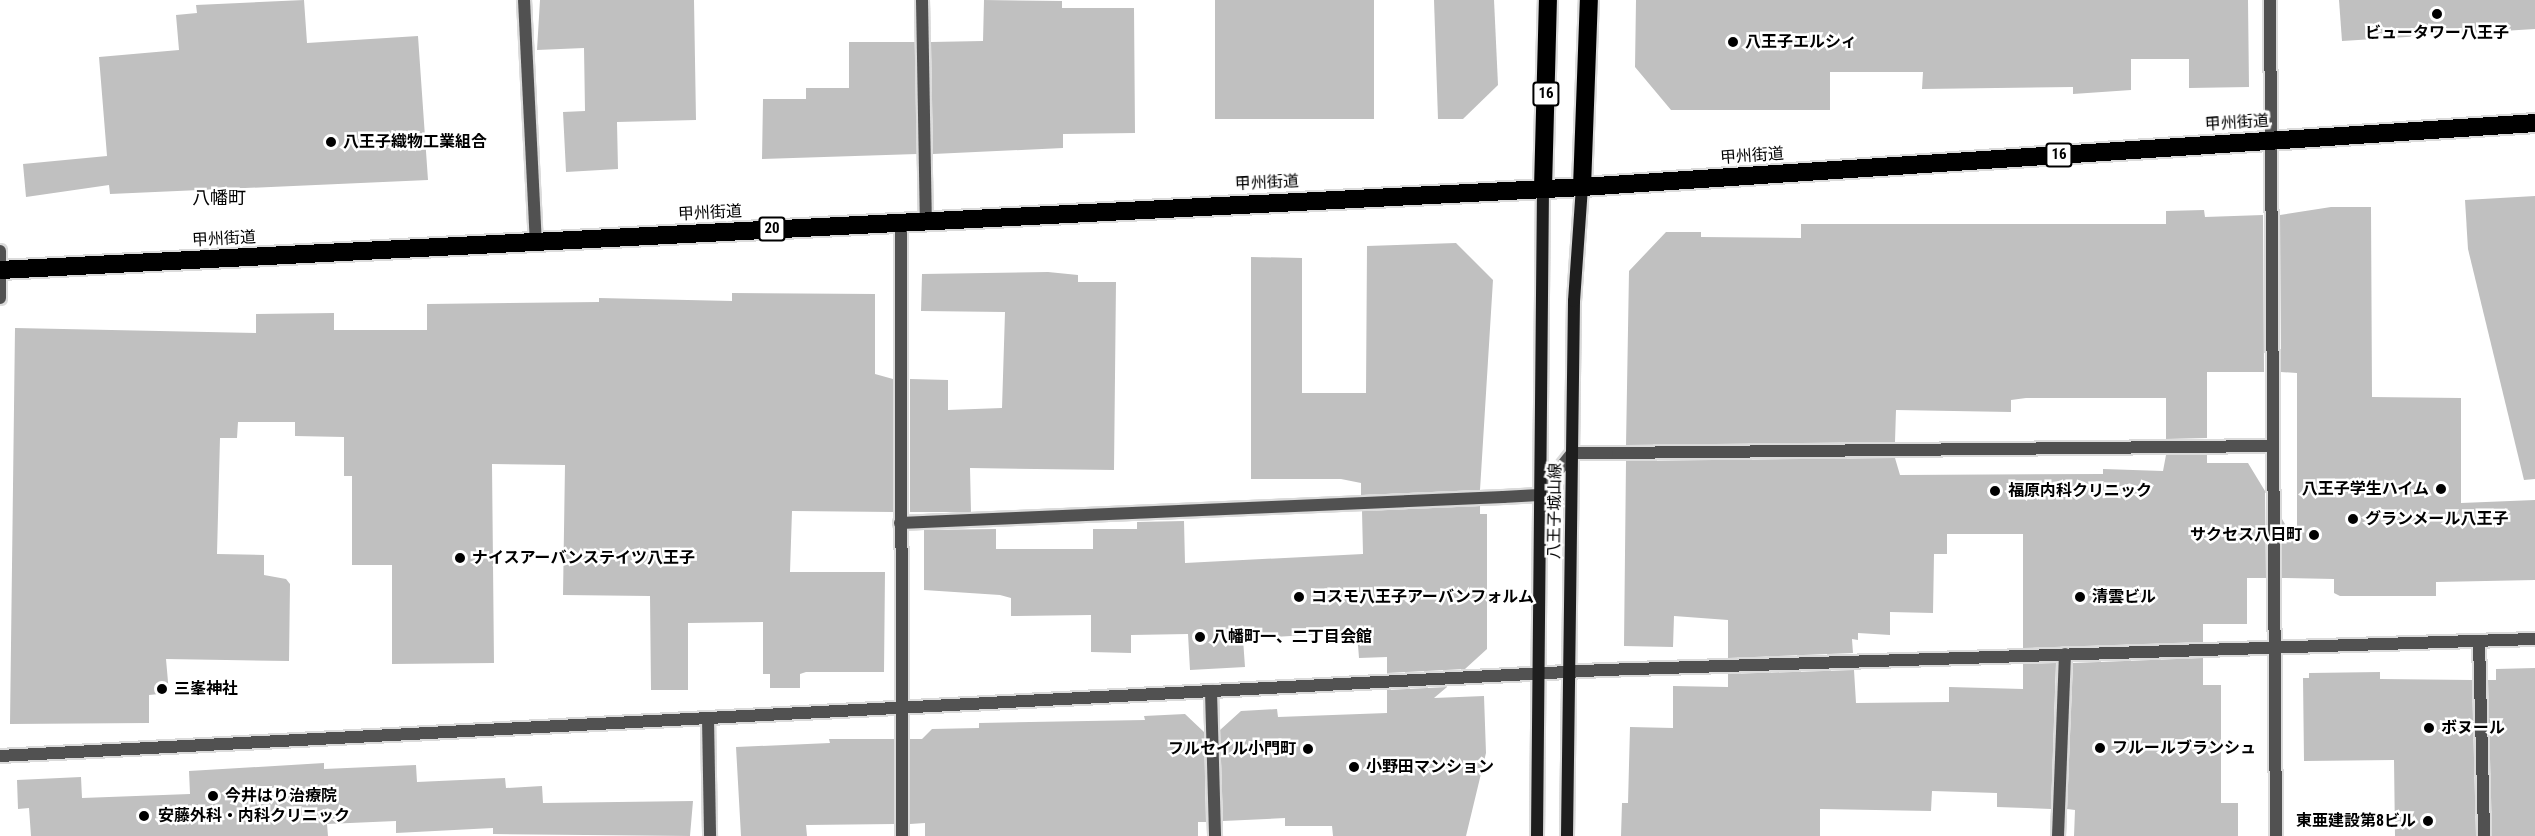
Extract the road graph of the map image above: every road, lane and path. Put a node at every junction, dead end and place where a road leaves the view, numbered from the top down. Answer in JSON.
{"nodes":[{"id":1,"x":524,"y":0,"type":"edge"},
{"id":2,"x":922,"y":0,"type":"edge"},
{"id":3,"x":1548,"y":0,"type":"edge"},
{"id":4,"x":1589,"y":0,"type":"edge"},
{"id":5,"x":2270,"y":0,"type":"edge"},
{"id":6,"x":2535,"y":123,"type":"edge"},
{"id":7,"x":2270,"y":141,"type":"junction"},
{"id":8,"x":1582,"y":187,"type":"junction"},
{"id":9,"x":1543,"y":188,"type":"junction"},
{"id":10,"x":926,"y":221,"type":"junction"},
{"id":11,"x":901,"y":222,"type":"junction"},
{"id":12,"x":536,"y":242,"type":"junction"},
{"id":13,"x":0,"y":251,"type":"edge"},
{"id":14,"x":1,"y":270,"type":"edge"},
{"id":15,"x":0,"y":298,"type":"edge"},
{"id":16,"x":2271,"y":446,"type":"junction"},
{"id":17,"x":1572,"y":453,"type":"junction"},
{"id":18,"x":1539,"y":495,"type":"junction"},
{"id":19,"x":900,"y":524,"type":"junction"},
{"id":20,"x":2535,"y":639,"type":"edge"},
{"id":21,"x":2479,"y":641,"type":"junction"},
{"id":22,"x":2274,"y":650,"type":"junction"},
{"id":23,"x":2065,"y":654,"type":"junction"},
{"id":24,"x":1570,"y":672,"type":"junction"},
{"id":25,"x":1539,"y":673,"type":"junction"},
{"id":26,"x":1211,"y":691,"type":"junction"},
{"id":27,"x":899,"y":708,"type":"junction"},
{"id":28,"x":708,"y":718,"type":"junction"},
{"id":29,"x":0,"y":756,"type":"edge"},
{"id":30,"x":710,"y":836,"type":"edge"},
{"id":31,"x":902,"y":836,"type":"edge"},
{"id":32,"x":1215,"y":836,"type":"edge"},
{"id":33,"x":1537,"y":836,"type":"edge"},
{"id":34,"x":1567,"y":836,"type":"edge"},
{"id":35,"x":2058,"y":836,"type":"edge"},
{"id":36,"x":2276,"y":836,"type":"edge"},
{"id":37,"x":2484,"y":836,"type":"edge"}],
"edges":[{"from":1,"to":12,"type":"street"},
{"from":2,"to":10,"type":"street"},
{"from":3,"to":9,"type":"highway","number":"16"},
{"from":4,"to":8,"type":"highway","number":"16"},
{"from":5,"to":7,"type":"street"},
{"from":6,"to":7,"type":"highway","name":"甲州街道","number":"16"},
{"from":7,"to":8,"type":"highway","name":"甲州街道","number":"16"},
{"from":7,"to":16,"type":"street"},
{"from":8,"to":9,"type":"highway","name":"甲州街道","number":"16"},
{"from":8,"to":17,"type":"main road","name":"八王子城山線"},
{"from":9,"to":10,"type":"highway","name":"甲州街道","number":"20"},
{"from":9,"to":18,"type":"main road","name":"八王子城山線"},
{"from":10,"to":11,"type":"highway","name":"甲州街道","number":"20"},
{"from":11,"to":12,"type":"highway","name":"甲州街道","number":"20"},
{"from":11,"to":19,"type":"street"},
{"from":12,"to":14,"type":"highway","name":"甲州街道","number":"20"},
{"from":13,"to":14,"type":"street"},
{"from":14,"to":15,"type":"street"},
{"from":16,"to":17,"type":"street"},
{"from":16,"to":22,"type":"street"},
{"from":17,"to":18,"type":"street"},
{"from":17,"to":24,"type":"main road","name":"八王子城山線"},
{"from":18,"to":19,"type":"street"},
{"from":18,"to":25,"type":"main road","name":"八王子城山線"},
{"from":19,"to":27,"type":"street"},
{"from":20,"to":21,"type":"street"},
{"from":21,"to":22,"type":"street"},
{"from":21,"to":37,"type":"street"},
{"from":22,"to":23,"type":"street"},
{"from":22,"to":36,"type":"street"},
{"from":23,"to":24,"type":"street"},
{"from":23,"to":35,"type":"street"},
{"from":24,"to":25,"type":"street"},
{"from":24,"to":34,"type":"main road","name":"八王子城山線"},
{"from":25,"to":26,"type":"street"},
{"from":25,"to":33,"type":"main road","name":"八王子城山線"},
{"from":26,"to":27,"type":"street"},
{"from":26,"to":32,"type":"street"},
{"from":27,"to":28,"type":"street"},
{"from":27,"to":31,"type":"street"},
{"from":28,"to":29,"type":"street"},
{"from":28,"to":30,"type":"street"}]}
